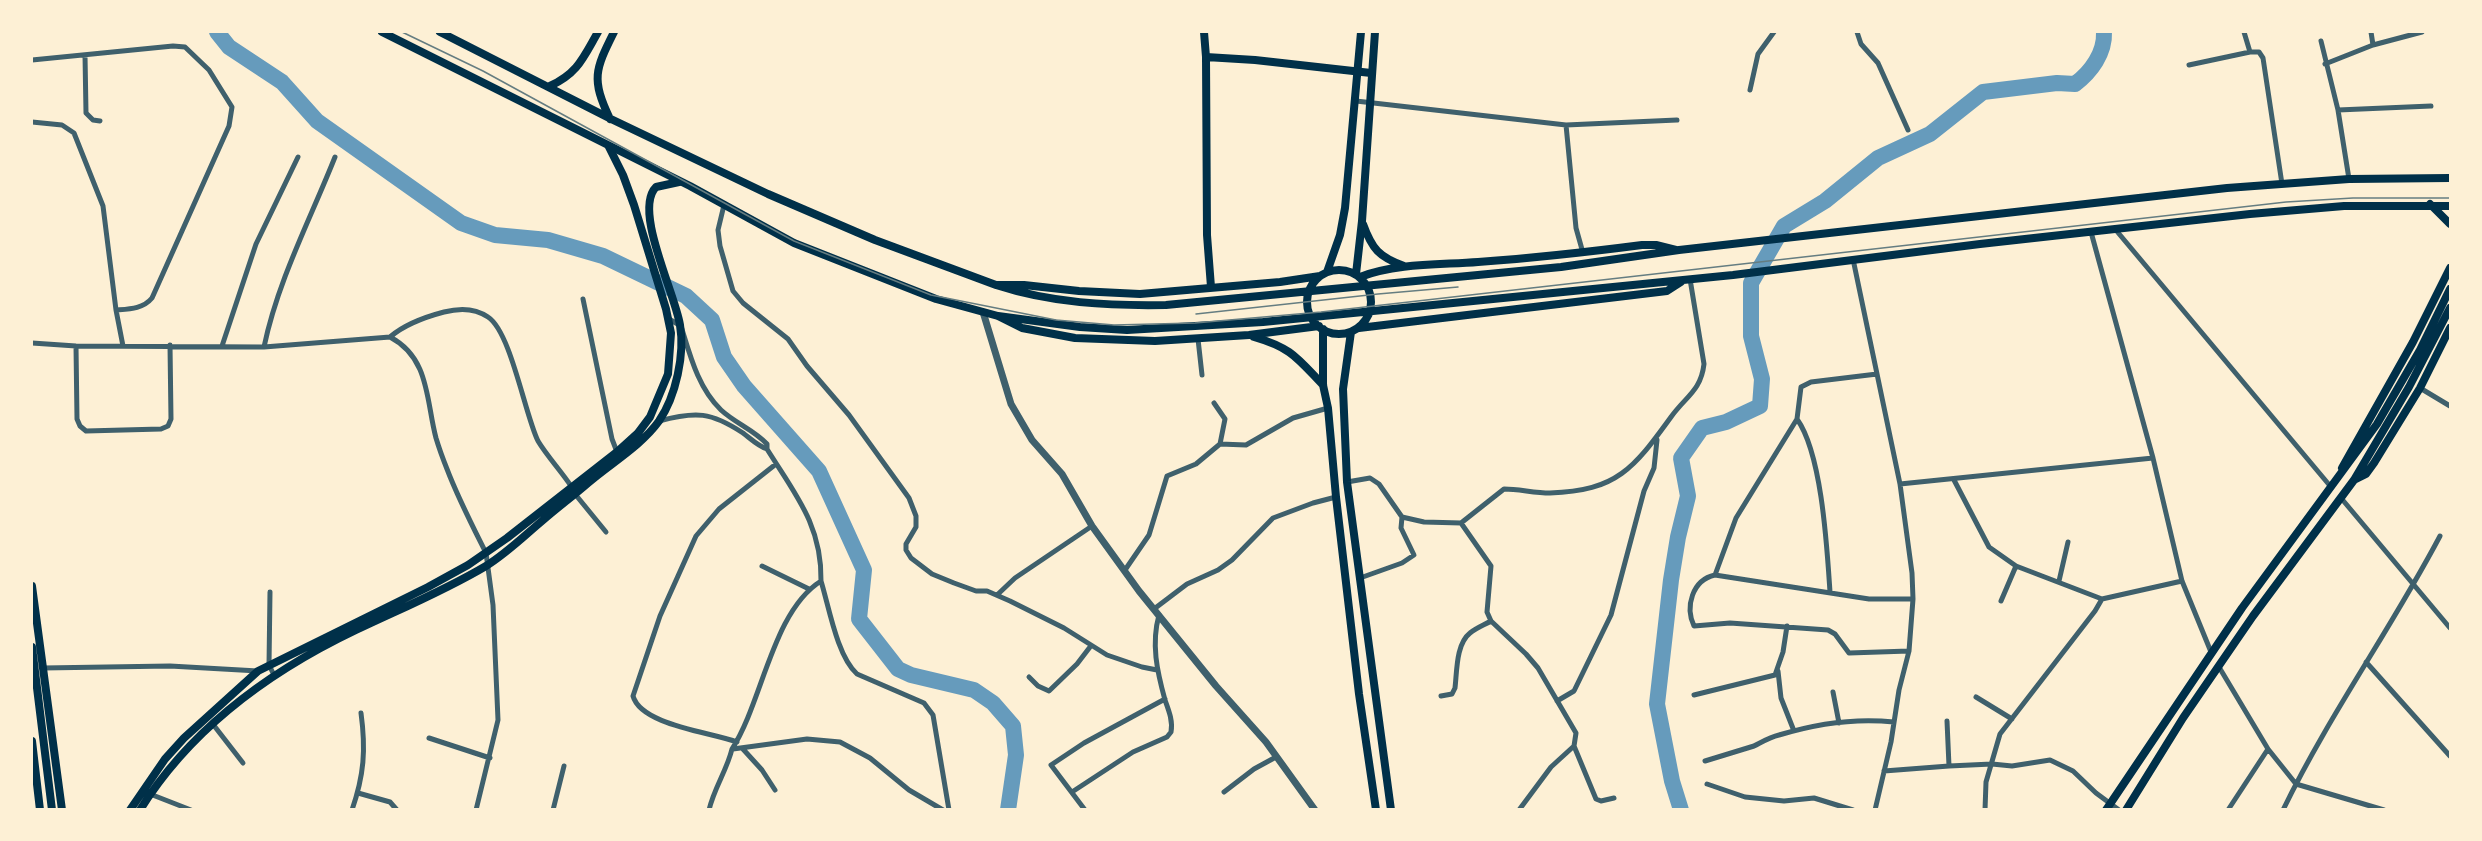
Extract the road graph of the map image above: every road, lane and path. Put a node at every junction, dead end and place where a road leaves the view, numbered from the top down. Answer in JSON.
{"nodes":[{"id":1,"x":382,"y":32,"type":"edge"},
{"id":2,"x":440,"y":32,"type":"edge"},
{"id":3,"x":598,"y":32,"type":"edge"},
{"id":4,"x":614,"y":32,"type":"edge"},
{"id":5,"x":1204,"y":32,"type":"edge"},
{"id":6,"x":1361,"y":32,"type":"edge"},
{"id":7,"x":1375,"y":32,"type":"edge"},
{"id":8,"x":1774,"y":32,"type":"edge"},
{"id":9,"x":1857,"y":32,"type":"edge"},
{"id":10,"x":2244,"y":32,"type":"edge"},
{"id":11,"x":2371,"y":32,"type":"edge"},
{"id":12,"x":2422,"y":32,"type":"edge"},
{"id":13,"x":2321,"y":41,"type":"dead end"},
{"id":14,"x":2373,"y":45,"type":"junction"},
{"id":15,"x":587,"y":51,"type":"junction"},
{"id":16,"x":2250,"y":52,"type":"junction"},
{"id":17,"x":85,"y":55,"type":"junction"},
{"id":18,"x":1206,"y":57,"type":"junction"},
{"id":19,"x":601,"y":58,"type":"junction"},
{"id":20,"x":32,"y":60,"type":"edge"},
{"id":21,"x":2325,"y":64,"type":"junction"},
{"id":22,"x":2190,"y":65,"type":"dead end"},
{"id":23,"x":1358,"y":72,"type":"junction"},
{"id":24,"x":1371,"y":73,"type":"junction"},
{"id":25,"x":550,"y":87,"type":"junction"},
{"id":26,"x":1749,"y":90,"type":"dead end"},
{"id":27,"x":1356,"y":101,"type":"junction"},
{"id":28,"x":1369,"y":102,"type":"junction"},
{"id":29,"x":2431,"y":106,"type":"dead end"},
{"id":30,"x":2337,"y":110,"type":"junction"},
{"id":31,"x":611,"y":119,"type":"junction"},
{"id":32,"x":1677,"y":120,"type":"dead end"},
{"id":33,"x":100,"y":121,"type":"dead end"},
{"id":34,"x":32,"y":122,"type":"edge"},
{"id":35,"x":1566,"y":125,"type":"junction"},
{"id":36,"x":1908,"y":130,"type":"dead end"},
{"id":37,"x":609,"y":147,"type":"junction"},
{"id":38,"x":298,"y":157,"type":"dead end"},
{"id":39,"x":335,"y":157,"type":"dead end"},
{"id":40,"x":2451,"y":178,"type":"edge"},
{"id":41,"x":2349,"y":179,"type":"junction"},
{"id":42,"x":679,"y":182,"type":"junction"},
{"id":43,"x":2282,"y":184,"type":"junction"},
{"id":44,"x":2429,"y":204,"type":"junction"},
{"id":45,"x":724,"y":205,"type":"junction"},
{"id":46,"x":2451,"y":206,"type":"edge"},
{"id":47,"x":1362,"y":221,"type":"junction"},
{"id":48,"x":2451,"y":224,"type":"edge"},
{"id":49,"x":2115,"y":229,"type":"junction"},
{"id":50,"x":2091,"y":231,"type":"junction"},
{"id":51,"x":1679,"y":250,"type":"junction"},
{"id":52,"x":1583,"y":253,"type":"junction"},
{"id":53,"x":1853,"y":259,"type":"junction"},
{"id":54,"x":1406,"y":267,"type":"junction"},
{"id":55,"x":2451,"y":268,"type":"edge"},
{"id":56,"x":1324,"y":274,"type":"junction"},
{"id":57,"x":1361,"y":278,"type":"junction"},
{"id":58,"x":1687,"y":280,"type":"junction"},
{"id":59,"x":996,"y":285,"type":"junction"},
{"id":60,"x":1211,"y":286,"type":"junction"},
{"id":61,"x":2451,"y":288,"type":"edge"},
{"id":62,"x":583,"y":299,"type":"dead end"},
{"id":63,"x":2451,"y":308,"type":"edge"},
{"id":64,"x":116,"y":310,"type":"junction"},
{"id":65,"x":983,"y":312,"type":"junction"},
{"id":66,"x":998,"y":316,"type":"junction"},
{"id":67,"x":669,"y":319,"type":"junction"},
{"id":68,"x":681,"y":326,"type":"junction"},
{"id":69,"x":1318,"y":326,"type":"junction"},
{"id":70,"x":2451,"y":328,"type":"edge"},
{"id":71,"x":1355,"y":330,"type":"junction"},
{"id":72,"x":1249,"y":335,"type":"junction"},
{"id":73,"x":390,"y":337,"type":"junction"},
{"id":74,"x":1198,"y":339,"type":"junction"},
{"id":75,"x":32,"y":343,"type":"edge"},
{"id":76,"x":170,"y":345,"type":"junction"},
{"id":77,"x":76,"y":346,"type":"junction"},
{"id":78,"x":123,"y":346,"type":"junction"},
{"id":79,"x":222,"y":346,"type":"junction"},
{"id":80,"x":264,"y":347,"type":"junction"},
{"id":81,"x":1877,"y":374,"type":"junction"},
{"id":82,"x":1202,"y":375,"type":"dead end"},
{"id":83,"x":1323,"y":385,"type":"junction"},
{"id":84,"x":2420,"y":388,"type":"junction"},
{"id":85,"x":1214,"y":403,"type":"dead end"},
{"id":86,"x":2451,"y":406,"type":"edge"},
{"id":87,"x":1328,"y":408,"type":"junction"},
{"id":88,"x":1797,"y":419,"type":"junction"},
{"id":89,"x":659,"y":421,"type":"junction"},
{"id":90,"x":1657,"y":439,"type":"junction"},
{"id":91,"x":1220,"y":444,"type":"junction"},
{"id":92,"x":767,"y":449,"type":"junction"},
{"id":93,"x":616,"y":452,"type":"junction"},
{"id":94,"x":2153,"y":458,"type":"junction"},
{"id":95,"x":776,"y":464,"type":"junction"},
{"id":96,"x":2340,"y":475,"type":"junction"},
{"id":97,"x":1954,"y":480,"type":"junction"},
{"id":98,"x":2354,"y":480,"type":"junction"},
{"id":99,"x":1347,"y":482,"type":"junction"},
{"id":100,"x":1900,"y":484,"type":"junction"},
{"id":101,"x":571,"y":486,"type":"junction"},
{"id":102,"x":2331,"y":487,"type":"junction"},
{"id":103,"x":575,"y":494,"type":"junction"},
{"id":104,"x":1336,"y":497,"type":"junction"},
{"id":105,"x":2341,"y":498,"type":"junction"},
{"id":106,"x":1402,"y":517,"type":"junction"},
{"id":107,"x":1461,"y":523,"type":"junction"},
{"id":108,"x":1092,"y":526,"type":"junction"},
{"id":109,"x":606,"y":532,"type":"dead end"},
{"id":110,"x":2440,"y":536,"type":"dead end"},
{"id":111,"x":2068,"y":542,"type":"dead end"},
{"id":112,"x":486,"y":553,"type":"junction"},
{"id":113,"x":489,"y":564,"type":"junction"},
{"id":114,"x":762,"y":566,"type":"dead end"},
{"id":115,"x":2016,"y":566,"type":"junction"},
{"id":116,"x":1125,"y":570,"type":"junction"},
{"id":117,"x":1715,"y":575,"type":"junction"},
{"id":118,"x":1360,"y":578,"type":"junction"},
{"id":119,"x":2059,"y":580,"type":"junction"},
{"id":120,"x":821,"y":581,"type":"junction"},
{"id":121,"x":2182,"y":581,"type":"junction"},
{"id":122,"x":2414,"y":585,"type":"junction"},
{"id":123,"x":32,"y":586,"type":"edge"},
{"id":124,"x":809,"y":589,"type":"junction"},
{"id":125,"x":270,"y":592,"type":"dead end"},
{"id":126,"x":1830,"y":592,"type":"junction"},
{"id":127,"x":997,"y":595,"type":"junction"},
{"id":128,"x":1913,"y":599,"type":"junction"},
{"id":129,"x":2102,"y":599,"type":"junction"},
{"id":130,"x":2001,"y":601,"type":"dead end"},
{"id":131,"x":2242,"y":608,"type":"junction"},
{"id":132,"x":1154,"y":609,"type":"junction"},
{"id":133,"x":1159,"y":615,"type":"junction"},
{"id":134,"x":2253,"y":616,"type":"junction"},
{"id":135,"x":1491,"y":621,"type":"junction"},
{"id":136,"x":1787,"y":626,"type":"junction"},
{"id":137,"x":2451,"y":628,"type":"edge"},
{"id":138,"x":1090,"y":647,"type":"junction"},
{"id":139,"x":32,"y":648,"type":"edge"},
{"id":140,"x":1909,"y":651,"type":"junction"},
{"id":141,"x":2211,"y":652,"type":"junction"},
{"id":142,"x":2366,"y":662,"type":"junction"},
{"id":143,"x":268,"y":664,"type":"junction"},
{"id":144,"x":2219,"y":667,"type":"junction"},
{"id":145,"x":43,"y":668,"type":"junction"},
{"id":146,"x":1157,"y":670,"type":"junction"},
{"id":147,"x":258,"y":671,"type":"junction"},
{"id":148,"x":1778,"y":671,"type":"junction"},
{"id":149,"x":274,"y":675,"type":"junction"},
{"id":150,"x":1029,"y":677,"type":"dead end"},
{"id":151,"x":1833,"y":692,"type":"dead end"},
{"id":152,"x":1441,"y":696,"type":"dead end"},
{"id":153,"x":1694,"y":696,"type":"dead end"},
{"id":154,"x":1977,"y":697,"type":"dead end"},
{"id":155,"x":1165,"y":699,"type":"junction"},
{"id":156,"x":1557,"y":701,"type":"junction"},
{"id":157,"x":361,"y":713,"type":"dead end"},
{"id":158,"x":2012,"y":719,"type":"junction"},
{"id":159,"x":1947,"y":721,"type":"dead end"},
{"id":160,"x":1894,"y":722,"type":"junction"},
{"id":161,"x":212,"y":723,"type":"junction"},
{"id":162,"x":1839,"y":723,"type":"junction"},
{"id":163,"x":1794,"y":731,"type":"junction"},
{"id":164,"x":429,"y":738,"type":"dead end"},
{"id":165,"x":32,"y":741,"type":"edge"},
{"id":166,"x":737,"y":742,"type":"junction"},
{"id":167,"x":1574,"y":746,"type":"junction"},
{"id":168,"x":742,"y":748,"type":"junction"},
{"id":169,"x":732,"y":749,"type":"junction"},
{"id":170,"x":2268,"y":749,"type":"junction"},
{"id":171,"x":2451,"y":756,"type":"edge"},
{"id":172,"x":1276,"y":757,"type":"junction"},
{"id":173,"x":490,"y":758,"type":"junction"},
{"id":174,"x":1705,"y":761,"type":"dead end"},
{"id":175,"x":243,"y":764,"type":"dead end"},
{"id":176,"x":1992,"y":764,"type":"junction"},
{"id":177,"x":564,"y":766,"type":"dead end"},
{"id":178,"x":1949,"y":766,"type":"junction"},
{"id":179,"x":1884,"y":771,"type":"junction"},
{"id":180,"x":1707,"y":784,"type":"dead end"},
{"id":181,"x":2296,"y":784,"type":"junction"},
{"id":182,"x":775,"y":790,"type":"dead end"},
{"id":183,"x":1072,"y":792,"type":"junction"},
{"id":184,"x":1224,"y":792,"type":"dead end"},
{"id":185,"x":358,"y":793,"type":"junction"},
{"id":186,"x":150,"y":794,"type":"junction"},
{"id":187,"x":1614,"y":798,"type":"dead end"},
{"id":188,"x":1784,"y":801,"type":"junction"},
{"id":189,"x":2108,"y":807,"type":"edge"},
{"id":190,"x":40,"y":810,"type":"edge"},
{"id":191,"x":52,"y":810,"type":"edge"},
{"id":192,"x":62,"y":810,"type":"edge"},
{"id":193,"x":130,"y":810,"type":"edge"},
{"id":194,"x":140,"y":810,"type":"edge"},
{"id":195,"x":191,"y":810,"type":"edge"},
{"id":196,"x":352,"y":810,"type":"edge"},
{"id":197,"x":397,"y":810,"type":"edge"},
{"id":198,"x":476,"y":810,"type":"edge"},
{"id":199,"x":554,"y":810,"type":"edge"},
{"id":200,"x":709,"y":810,"type":"edge"},
{"id":201,"x":943,"y":810,"type":"edge"},
{"id":202,"x":949,"y":810,"type":"edge"},
{"id":203,"x":1085,"y":810,"type":"edge"},
{"id":204,"x":1315,"y":810,"type":"edge"},
{"id":205,"x":1376,"y":810,"type":"edge"},
{"id":206,"x":1391,"y":810,"type":"edge"},
{"id":207,"x":1519,"y":810,"type":"edge"},
{"id":208,"x":1785,"y":810,"type":"edge"},
{"id":209,"x":1853,"y":810,"type":"edge"},
{"id":210,"x":1875,"y":810,"type":"edge"},
{"id":211,"x":1985,"y":810,"type":"edge"},
{"id":212,"x":2119,"y":810,"type":"edge"},
{"id":213,"x":2126,"y":810,"type":"edge"},
{"id":214,"x":2228,"y":810,"type":"edge"},
{"id":215,"x":2283,"y":810,"type":"edge"},
{"id":216,"x":2384,"y":810,"type":"edge"}],
"edges":[{"from":1,"to":37,"type":"main road"},
{"from":2,"to":25,"type":"main road"},
{"from":3,"to":15,"type":"main road"},
{"from":4,"to":19,"type":"main road"},
{"from":5,"to":18,"type":"main road"},
{"from":6,"to":23,"type":"main road"},
{"from":7,"to":24,"type":"main road"},
{"from":8,"to":26,"type":"street"},
{"from":9,"to":36,"type":"street"},
{"from":10,"to":16,"type":"street"},
{"from":11,"to":14,"type":"street"},
{"from":12,"to":14,"type":"street"},
{"from":13,"to":21,"type":"street"},
{"from":14,"to":21,"type":"street"},
{"from":15,"to":19,"type":"main road"},
{"from":15,"to":25,"type":"main road"},
{"from":16,"to":22,"type":"street"},
{"from":16,"to":43,"type":"street"},
{"from":17,"to":20,"type":"street"},
{"from":17,"to":33,"type":"street"},
{"from":17,"to":64,"type":"street"},
{"from":18,"to":23,"type":"main road"},
{"from":18,"to":60,"type":"main road"},
{"from":19,"to":31,"type":"main road"},
{"from":21,"to":30,"type":"street"},
{"from":23,"to":24,"type":"main road"},
{"from":23,"to":27,"type":"main road"},
{"from":24,"to":28,"type":"main road"},
{"from":25,"to":31,"type":"main road"},
{"from":27,"to":28,"type":"street"},
{"from":27,"to":56,"type":"main road"},
{"from":28,"to":35,"type":"street"},
{"from":28,"to":47,"type":"main road"},
{"from":29,"to":30,"type":"street"},
{"from":30,"to":41,"type":"street"},
{"from":31,"to":59,"type":"main road"},
{"from":32,"to":35,"type":"street"},
{"from":34,"to":64,"type":"street"},
{"from":35,"to":52,"type":"street"},
{"from":37,"to":42,"type":"main road"},
{"from":37,"to":67,"type":"main road"},
{"from":38,"to":79,"type":"street"},
{"from":39,"to":80,"type":"street"},
{"from":40,"to":41,"type":"main road"},
{"from":41,"to":43,"type":"main road"},
{"from":42,"to":45,"type":"main road"},
{"from":42,"to":68,"type":"main road"},
{"from":43,"to":51,"type":"main road"},
{"from":44,"to":46,"type":"main road"},
{"from":44,"to":48,"type":"main road"},
{"from":44,"to":49,"type":"main road"},
{"from":45,"to":65,"type":"main road"},
{"from":45,"to":127,"type":"street"},
{"from":47,"to":54,"type":"main road"},
{"from":47,"to":57,"type":"main road"},
{"from":49,"to":50,"type":"main road"},
{"from":49,"to":102,"type":"street"},
{"from":50,"to":53,"type":"main road"},
{"from":50,"to":94,"type":"street"},
{"from":51,"to":52,"type":"main road"},
{"from":51,"to":59,"type":"main road"},
{"from":52,"to":54,"type":"main road"},
{"from":53,"to":58,"type":"main road"},
{"from":53,"to":81,"type":"street"},
{"from":54,"to":57,"type":"main road"},
{"from":55,"to":96,"type":"main road"},
{"from":56,"to":57,"type":"main road"},
{"from":56,"to":60,"type":"main road"},
{"from":56,"to":69,"type":"main road"},
{"from":57,"to":71,"type":"main road"},
{"from":58,"to":66,"type":"main road"},
{"from":58,"to":71,"type":"main road"},
{"from":58,"to":90,"type":"street"},
{"from":59,"to":60,"type":"main road"},
{"from":61,"to":96,"type":"main road"},
{"from":62,"to":93,"type":"street"},
{"from":63,"to":98,"type":"main road"},
{"from":64,"to":78,"type":"street"},
{"from":65,"to":66,"type":"main road"},
{"from":65,"to":108,"type":"street"},
{"from":66,"to":74,"type":"main road"},
{"from":67,"to":68,"type":"street"},
{"from":67,"to":93,"type":"main road"},
{"from":68,"to":89,"type":"main road"},
{"from":68,"to":92,"type":"street"},
{"from":69,"to":71,"type":"main road"},
{"from":69,"to":72,"type":"main road"},
{"from":69,"to":83,"type":"main road"},
{"from":70,"to":84,"type":"main road"},
{"from":71,"to":99,"type":"main road"},
{"from":72,"to":74,"type":"main road"},
{"from":72,"to":83,"type":"main road"},
{"from":73,"to":80,"type":"street"},
{"from":73,"to":101,"type":"street"},
{"from":73,"to":112,"type":"street"},
{"from":74,"to":82,"type":"street"},
{"from":75,"to":77,"type":"street"},
{"from":76,"to":77,"type":"street"},
{"from":76,"to":78,"type":"street"},
{"from":76,"to":79,"type":"street"},
{"from":77,"to":78,"type":"street"},
{"from":79,"to":80,"type":"street"},
{"from":81,"to":88,"type":"street"},
{"from":81,"to":100,"type":"street"},
{"from":83,"to":87,"type":"main road"},
{"from":84,"to":86,"type":"street"},
{"from":84,"to":98,"type":"main road"},
{"from":85,"to":91,"type":"street"},
{"from":87,"to":91,"type":"street"},
{"from":87,"to":104,"type":"main road"},
{"from":88,"to":117,"type":"street"},
{"from":88,"to":126,"type":"street"},
{"from":89,"to":92,"type":"street"},
{"from":89,"to":103,"type":"main road"},
{"from":90,"to":107,"type":"street"},
{"from":90,"to":156,"type":"street"},
{"from":91,"to":116,"type":"street"},
{"from":92,"to":95,"type":"street"},
{"from":93,"to":101,"type":"main road"},
{"from":94,"to":97,"type":"street"},
{"from":94,"to":121,"type":"street"},
{"from":95,"to":120,"type":"street"},
{"from":95,"to":166,"type":"street"},
{"from":96,"to":102,"type":"main road"},
{"from":97,"to":100,"type":"street"},
{"from":97,"to":115,"type":"street"},
{"from":98,"to":105,"type":"main road"},
{"from":99,"to":106,"type":"street"},
{"from":99,"to":118,"type":"main road"},
{"from":100,"to":128,"type":"street"},
{"from":101,"to":112,"type":"main road"},
{"from":102,"to":131,"type":"main road"},
{"from":103,"to":109,"type":"street"},
{"from":103,"to":113,"type":"main road"},
{"from":104,"to":132,"type":"street"},
{"from":104,"to":205,"type":"main road"},
{"from":105,"to":122,"type":"street"},
{"from":105,"to":134,"type":"main road"},
{"from":106,"to":107,"type":"street"},
{"from":106,"to":118,"type":"street"},
{"from":107,"to":135,"type":"street"},
{"from":108,"to":116,"type":"street"},
{"from":108,"to":127,"type":"street"},
{"from":110,"to":122,"type":"street"},
{"from":111,"to":119,"type":"street"},
{"from":112,"to":113,"type":"street"},
{"from":112,"to":143,"type":"main road"},
{"from":113,"to":149,"type":"main road"},
{"from":113,"to":173,"type":"street"},
{"from":114,"to":124,"type":"street"},
{"from":115,"to":119,"type":"street"},
{"from":115,"to":130,"type":"street"},
{"from":116,"to":132,"type":"street"},
{"from":117,"to":126,"type":"street"},
{"from":117,"to":136,"type":"street"},
{"from":118,"to":206,"type":"main road"},
{"from":119,"to":129,"type":"street"},
{"from":120,"to":124,"type":"street"},
{"from":120,"to":202,"type":"street"},
{"from":121,"to":129,"type":"street"},
{"from":121,"to":141,"type":"street"},
{"from":122,"to":137,"type":"street"},
{"from":122,"to":142,"type":"street"},
{"from":123,"to":145,"type":"main road"},
{"from":124,"to":166,"type":"street"},
{"from":125,"to":143,"type":"street"},
{"from":126,"to":128,"type":"street"},
{"from":127,"to":138,"type":"street"},
{"from":128,"to":140,"type":"street"},
{"from":129,"to":158,"type":"street"},
{"from":131,"to":134,"type":"main road"},
{"from":131,"to":141,"type":"main road"},
{"from":132,"to":133,"type":"street"},
{"from":133,"to":146,"type":"street"},
{"from":133,"to":172,"type":"street"},
{"from":134,"to":144,"type":"main road"},
{"from":135,"to":152,"type":"street"},
{"from":135,"to":156,"type":"street"},
{"from":136,"to":140,"type":"street"},
{"from":136,"to":148,"type":"street"},
{"from":138,"to":146,"type":"street"},
{"from":138,"to":150,"type":"street"},
{"from":139,"to":191,"type":"main road"},
{"from":140,"to":160,"type":"street"},
{"from":141,"to":189,"type":"main road"},
{"from":142,"to":171,"type":"street"},
{"from":142,"to":181,"type":"street"},
{"from":143,"to":147,"type":"main road"},
{"from":143,"to":149,"type":"street"},
{"from":144,"to":170,"type":"street"},
{"from":144,"to":213,"type":"main road"},
{"from":145,"to":147,"type":"street"},
{"from":145,"to":192,"type":"main road"},
{"from":146,"to":155,"type":"street"},
{"from":147,"to":193,"type":"main road"},
{"from":148,"to":153,"type":"street"},
{"from":148,"to":163,"type":"street"},
{"from":149,"to":161,"type":"main road"},
{"from":151,"to":162,"type":"street"},
{"from":154,"to":158,"type":"street"},
{"from":155,"to":183,"type":"street"},
{"from":155,"to":183,"type":"street"},
{"from":156,"to":167,"type":"street"},
{"from":157,"to":185,"type":"street"},
{"from":158,"to":176,"type":"street"},
{"from":159,"to":178,"type":"street"},
{"from":160,"to":162,"type":"street"},
{"from":160,"to":179,"type":"street"},
{"from":161,"to":175,"type":"street"},
{"from":161,"to":186,"type":"main road"},
{"from":162,"to":163,"type":"street"},
{"from":163,"to":174,"type":"street"},
{"from":164,"to":173,"type":"street"},
{"from":165,"to":190,"type":"main road"},
{"from":166,"to":169,"type":"street"},
{"from":167,"to":187,"type":"street"},
{"from":167,"to":207,"type":"street"},
{"from":168,"to":169,"type":"street"},
{"from":168,"to":182,"type":"street"},
{"from":168,"to":201,"type":"street"},
{"from":169,"to":200,"type":"street"},
{"from":170,"to":181,"type":"street"},
{"from":170,"to":214,"type":"street"},
{"from":172,"to":184,"type":"street"},
{"from":172,"to":204,"type":"street"},
{"from":173,"to":198,"type":"street"},
{"from":176,"to":178,"type":"street"},
{"from":176,"to":189,"type":"street"},
{"from":176,"to":211,"type":"street"},
{"from":177,"to":199,"type":"street"},
{"from":178,"to":179,"type":"street"},
{"from":179,"to":210,"type":"street"},
{"from":180,"to":188,"type":"street"},
{"from":181,"to":215,"type":"street"},
{"from":181,"to":216,"type":"street"},
{"from":183,"to":203,"type":"street"},
{"from":185,"to":196,"type":"street"},
{"from":185,"to":197,"type":"street"},
{"from":186,"to":194,"type":"main road"},
{"from":186,"to":195,"type":"street"},
{"from":188,"to":208,"type":"street"},
{"from":188,"to":209,"type":"street"},
{"from":189,"to":212,"type":"street"}]}
